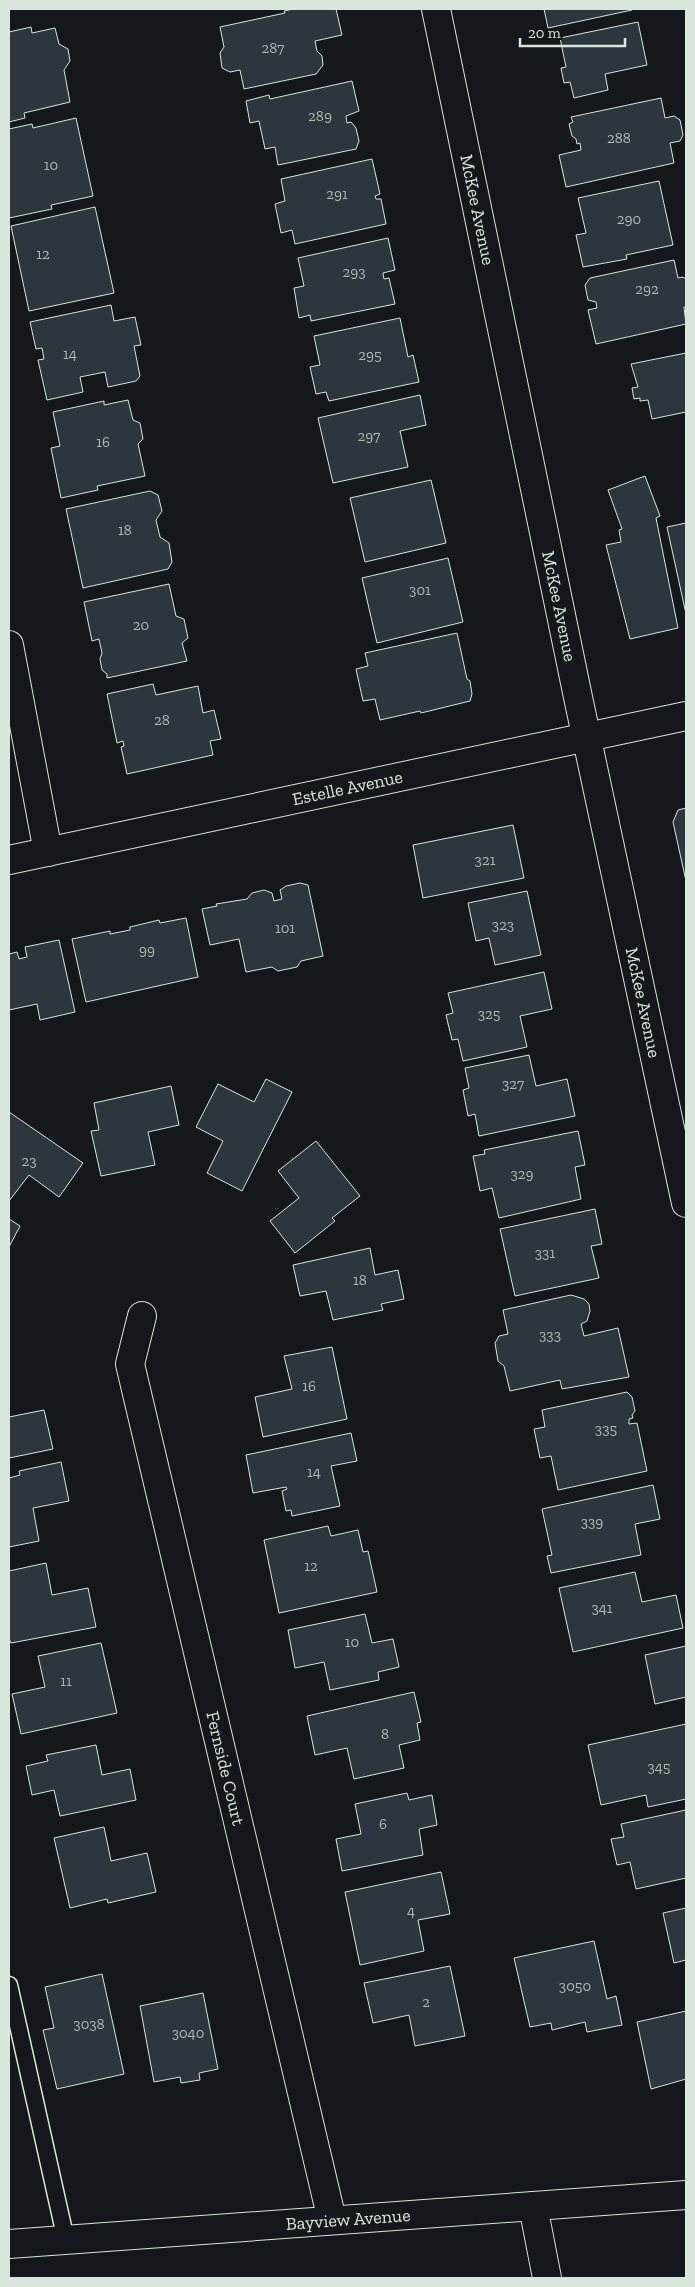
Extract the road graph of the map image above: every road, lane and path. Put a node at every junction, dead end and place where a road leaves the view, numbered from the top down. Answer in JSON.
{"nodes":[{"id":1,"x":436,"y":9,"type":"edge"},
{"id":2,"x":9,"y":645,"type":"edge"},
{"id":3,"x":686,"y":716,"type":"edge"},
{"id":4,"x":586,"y":737,"type":"junction"},
{"id":5,"x":48,"y":852,"type":"junction"},
{"id":6,"x":9,"y":860,"type":"edge"},
{"id":7,"x":686,"y":1203,"type":"edge"},
{"id":8,"x":142,"y":1316,"type":"dead end"},
{"id":9,"x":9,"y":1985,"type":"edge"},
{"id":10,"x":686,"y":2195,"type":"edge"},
{"id":11,"x":533,"y":2206,"type":"junction"},
{"id":12,"x":332,"y":2220,"type":"junction"},
{"id":13,"x":66,"y":2240,"type":"junction"},
{"id":14,"x":9,"y":2244,"type":"edge"},
{"id":15,"x":547,"y":2278,"type":"edge"}],
"edges":[{"from":1,"to":4,"type":"street","name":"McKee Avenue"},
{"from":2,"to":5,"type":"street"},
{"from":3,"to":4,"type":"street","name":"Estelle Avenue"},
{"from":4,"to":5,"type":"street","name":"Estelle Avenue"},
{"from":4,"to":7,"type":"street","name":"McKee Avenue"},
{"from":5,"to":6,"type":"street","name":"Estelle Avenue"},
{"from":8,"to":12,"type":"street","name":"Fernside Court"},
{"from":9,"to":13,"type":"lane"},
{"from":10,"to":11,"type":"street","name":"Bayview Avenue"},
{"from":11,"to":12,"type":"street","name":"Bayview Avenue"},
{"from":11,"to":15,"type":"street"},
{"from":12,"to":13,"type":"street","name":"Bayview Avenue"},
{"from":13,"to":14,"type":"street","name":"Bayview Avenue"}]}
